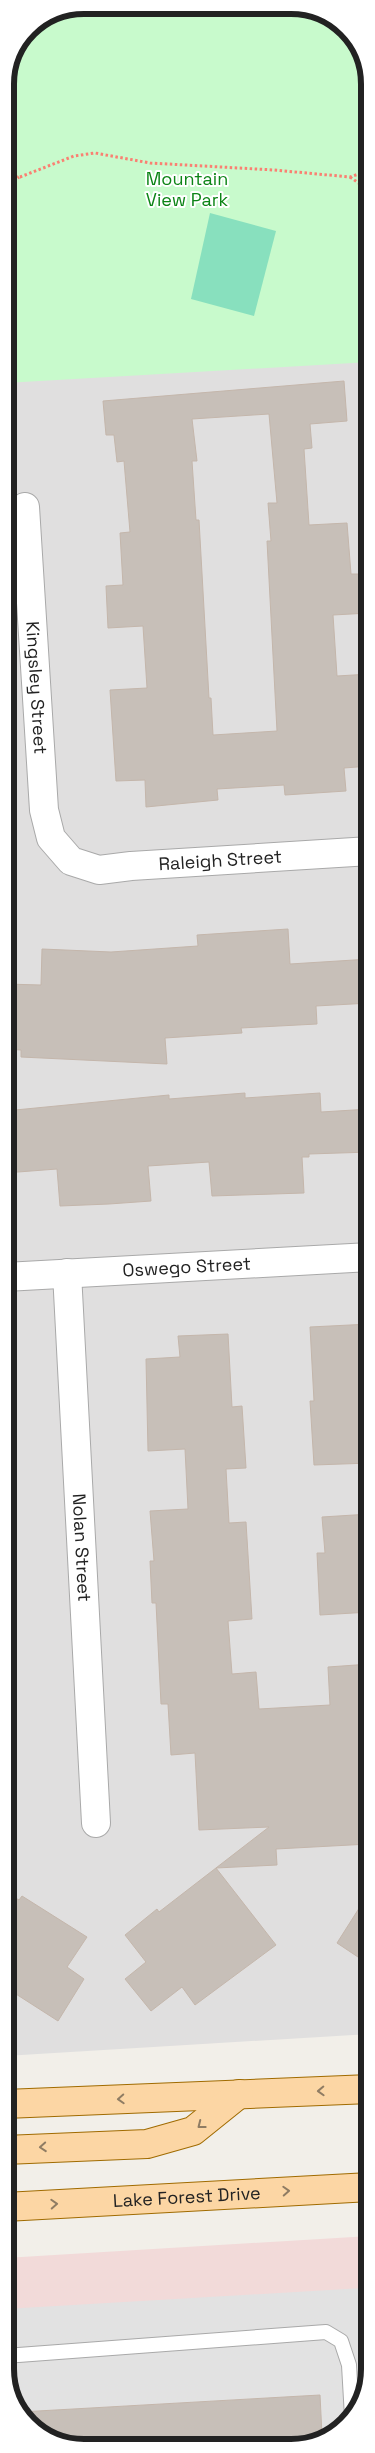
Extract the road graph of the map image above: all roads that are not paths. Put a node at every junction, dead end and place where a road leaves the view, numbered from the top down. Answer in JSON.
{"nodes":[{"id":1,"x":24,"y":507,"type":"dead end"},
{"id":2,"x":361,"y":852,"type":"edge"},
{"id":3,"x":71,"y":861,"type":"joint"},
{"id":4,"x":361,"y":1257,"type":"edge"},
{"id":5,"x":67,"y":1273,"type":"junction"},
{"id":6,"x":14,"y":1276,"type":"edge"},
{"id":7,"x":96,"y":1823,"type":"dead end"},
{"id":8,"x":361,"y":2089,"type":"edge"},
{"id":9,"x":239,"y":2094,"type":"junction"},
{"id":10,"x":14,"y":2104,"type":"edge"},
{"id":11,"x":14,"y":2150,"type":"edge"},
{"id":12,"x":361,"y":2187,"type":"edge"},
{"id":13,"x":14,"y":2206,"type":"edge"},
{"id":14,"x":14,"y":2355,"type":"edge"},
{"id":15,"x":351,"y":2406,"type":"edge"}],
"edges":[{"from":1,"to":3,"type":"street","name":"Kingsley Street"},
{"from":2,"to":3,"type":"street","name":"Raleigh Street"},
{"from":4,"to":5,"type":"street","name":"Oswego Street"},
{"from":5,"to":6,"type":"street","name":"Oswego Street"},
{"from":5,"to":7,"type":"street","name":"Nolan Street"},
{"from":8,"to":9,"type":"main road","one_way":true},
{"from":9,"to":10,"type":"main road","one_way":true},
{"from":9,"to":11,"type":"main road","one_way":true},
{"from":13,"to":12,"type":"main road","name":"Lake Forest Drive","one_way":true},
{"from":14,"to":15,"type":"lane"}]}
